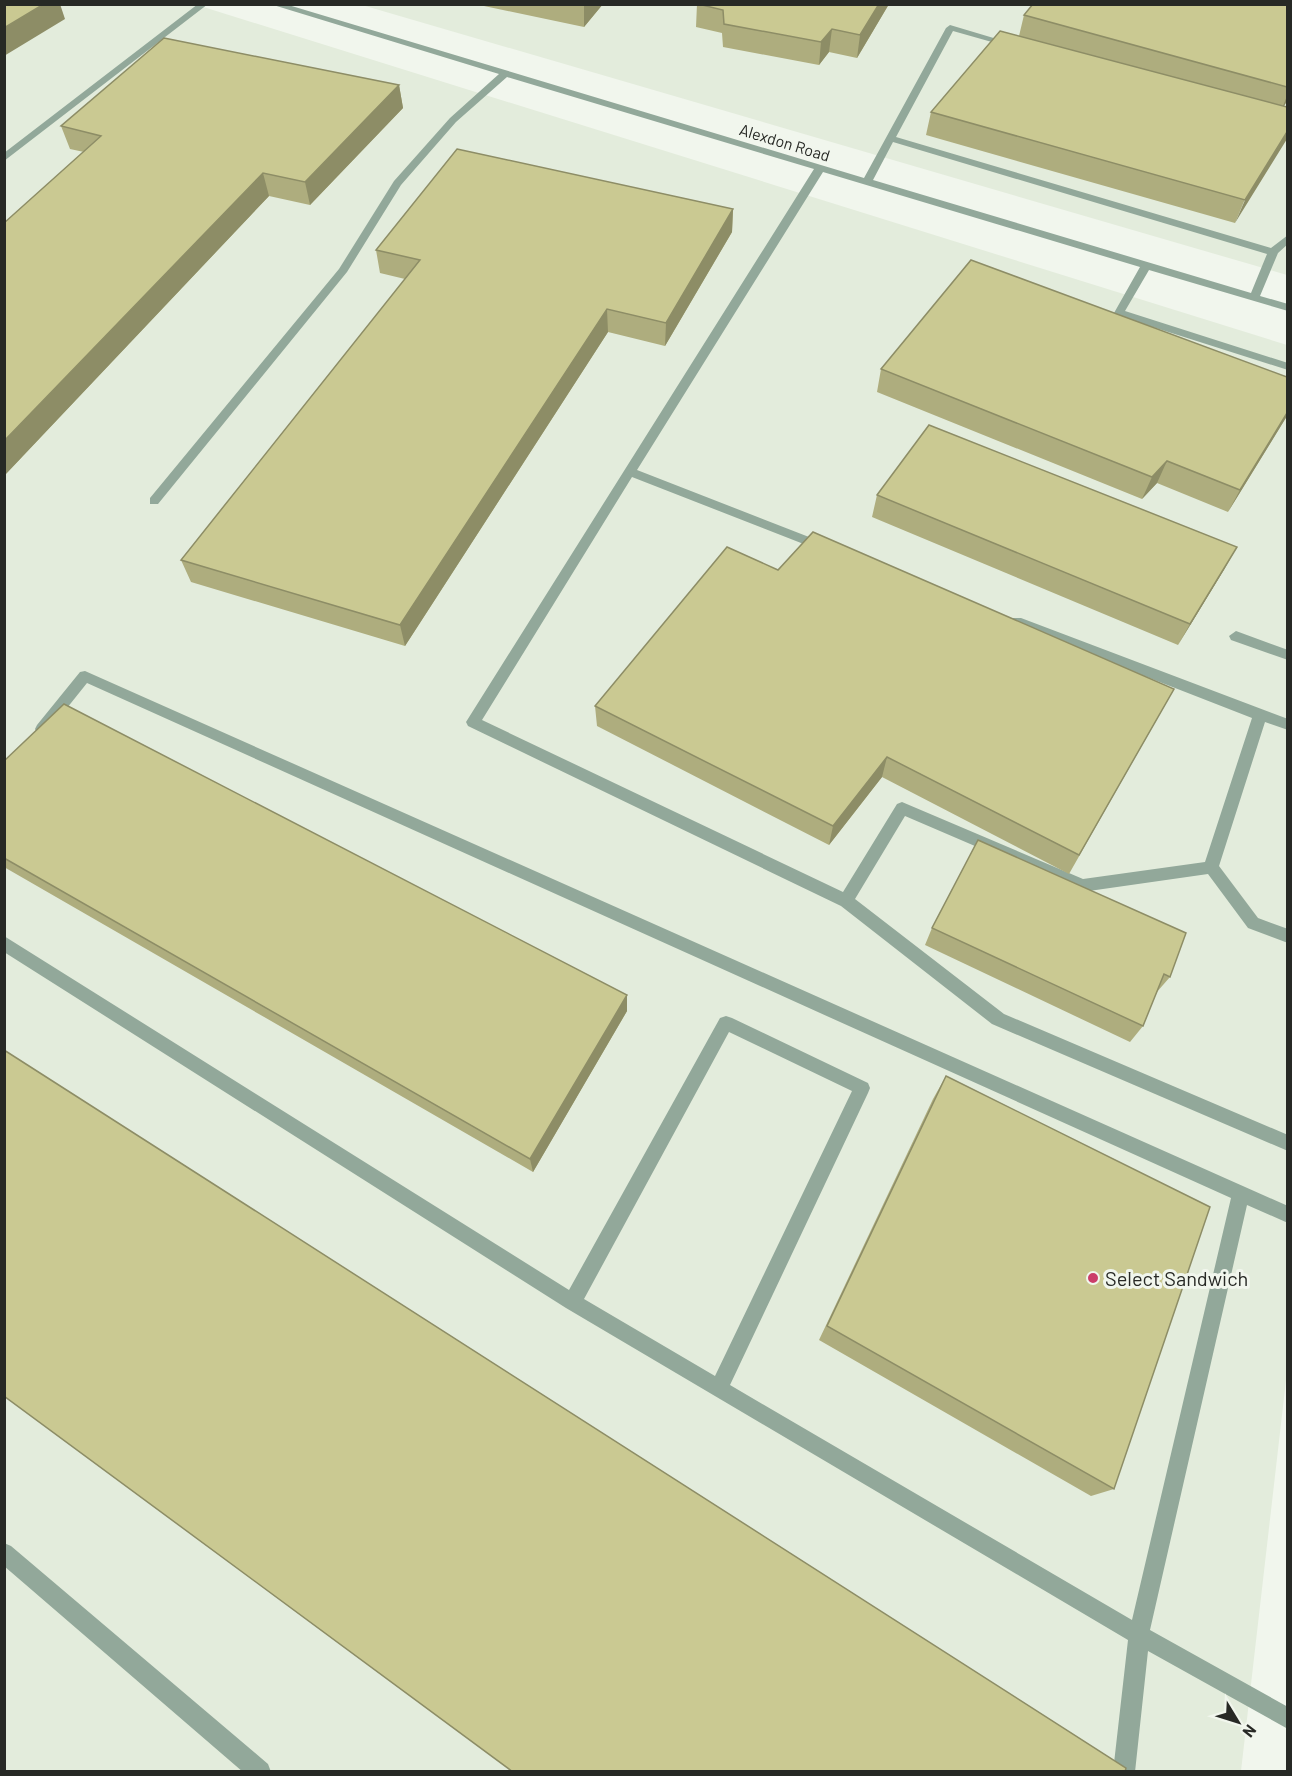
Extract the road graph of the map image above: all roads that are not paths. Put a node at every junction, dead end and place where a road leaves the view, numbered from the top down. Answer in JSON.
{"nodes":[{"id":1,"x":204,"y":4,"type":"edge"},
{"id":2,"x":274,"y":4,"type":"edge"},
{"id":3,"x":1020,"y":47,"type":"edge"},
{"id":4,"x":505,"y":74,"type":"junction"},
{"id":5,"x":891,"y":138,"type":"junction"},
{"id":6,"x":7,"y":154,"type":"edge"},
{"id":7,"x":820,"y":168,"type":"junction"},
{"id":8,"x":867,"y":182,"type":"junction"},
{"id":9,"x":1287,"y":238,"type":"edge"},
{"id":10,"x":1273,"y":252,"type":"junction"},
{"id":11,"x":1146,"y":266,"type":"junction"},
{"id":12,"x":1254,"y":298,"type":"junction"},
{"id":13,"x":1287,"y":308,"type":"edge"},
{"id":14,"x":1287,"y":368,"type":"edge"},
{"id":15,"x":630,"y":472,"type":"junction"},
{"id":16,"x":154,"y":501,"type":"dead end"},
{"id":17,"x":840,"y":553,"type":"edge"},
{"id":18,"x":1005,"y":617,"type":"edge"},
{"id":19,"x":1236,"y":636,"type":"dead end"},
{"id":20,"x":1287,"y":655,"type":"edge"},
{"id":21,"x":1260,"y":715,"type":"junction"},
{"id":22,"x":1287,"y":726,"type":"edge"},
{"id":23,"x":34,"y":739,"type":"edge"},
{"id":24,"x":1211,"y":867,"type":"junction"},
{"id":25,"x":846,"y":901,"type":"junction"},
{"id":26,"x":1287,"y":936,"type":"edge"},
{"id":27,"x":4,"y":943,"type":"edge"},
{"id":28,"x":1287,"y":1143,"type":"edge"},
{"id":29,"x":1241,"y":1194,"type":"junction"},
{"id":30,"x":1287,"y":1215,"type":"edge"},
{"id":31,"x":572,"y":1302,"type":"junction"},
{"id":32,"x":719,"y":1388,"type":"junction"},
{"id":33,"x":4,"y":1553,"type":"edge"},
{"id":34,"x":1139,"y":1635,"type":"junction"},
{"id":35,"x":1287,"y":1719,"type":"edge"},
{"id":36,"x":260,"y":1772,"type":"edge"},
{"id":37,"x":1124,"y":1772,"type":"edge"}],
"edges":[{"from":1,"to":6,"type":"street"},
{"from":2,"to":4,"type":"street","name":"Alexdon Road"},
{"from":3,"to":5,"type":"street"},
{"from":4,"to":7,"type":"street","name":"Alexdon Road"},
{"from":4,"to":16,"type":"street"},
{"from":5,"to":8,"type":"street"},
{"from":5,"to":10,"type":"street"},
{"from":7,"to":8,"type":"street","name":"Alexdon Road"},
{"from":7,"to":15,"type":"street"},
{"from":8,"to":11,"type":"street","name":"Alexdon Road"},
{"from":9,"to":10,"type":"street"},
{"from":10,"to":12,"type":"street"},
{"from":11,"to":12,"type":"street","name":"Alexdon Road"},
{"from":11,"to":14,"type":"street"},
{"from":12,"to":13,"type":"street","name":"Alexdon Road"},
{"from":15,"to":17,"type":"street"},
{"from":15,"to":25,"type":"street"},
{"from":18,"to":21,"type":"street"},
{"from":19,"to":20,"type":"street"},
{"from":21,"to":22,"type":"street"},
{"from":21,"to":24,"type":"street"},
{"from":23,"to":29,"type":"street"},
{"from":24,"to":25,"type":"street"},
{"from":24,"to":26,"type":"street"},
{"from":25,"to":28,"type":"street"},
{"from":27,"to":31,"type":"street"},
{"from":29,"to":30,"type":"street"},
{"from":29,"to":34,"type":"street"},
{"from":31,"to":32,"type":"street"},
{"from":31,"to":32,"type":"street"},
{"from":32,"to":34,"type":"street"},
{"from":33,"to":36,"type":"street"},
{"from":34,"to":35,"type":"street"},
{"from":34,"to":37,"type":"street"}]}
